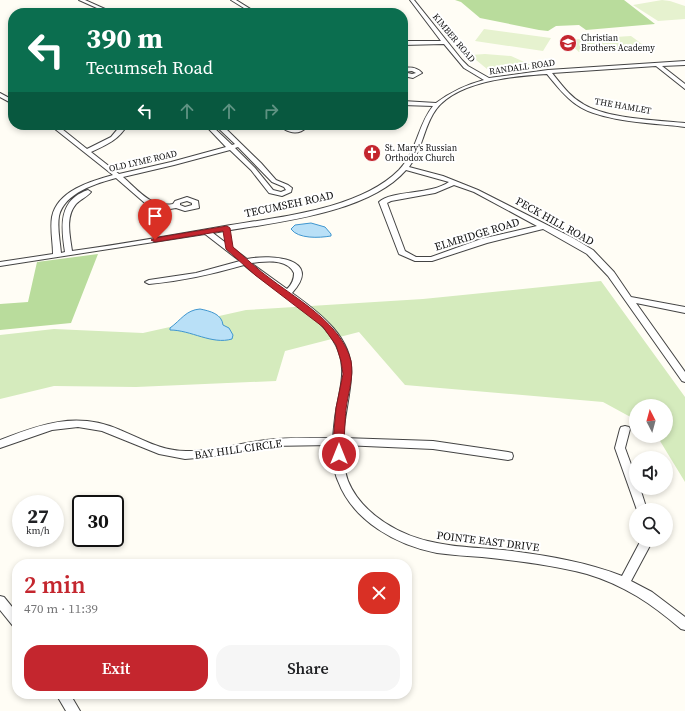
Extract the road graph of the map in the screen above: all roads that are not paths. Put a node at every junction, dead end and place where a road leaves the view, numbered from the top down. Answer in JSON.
{"nodes":[{"id":1,"x":81,"y":0,"type":"edge"},
{"id":2,"x":412,"y":0,"type":"edge"},
{"id":3,"x":231,"y":2,"type":"edge"},
{"id":4,"x":100,"y":8,"type":"edge"},
{"id":5,"x":239,"y":8,"type":"edge"},
{"id":6,"x":244,"y":8,"type":"edge"},
{"id":7,"x":445,"y":42,"type":"junction"},
{"id":8,"x":408,"y":43,"type":"edge"},
{"id":9,"x":685,"y":63,"type":"edge"},
{"id":10,"x":658,"y":65,"type":"junction"},
{"id":11,"x":408,"y":70,"type":"edge"},
{"id":12,"x":548,"y":72,"type":"junction"},
{"id":13,"x":408,"y":75,"type":"edge"},
{"id":14,"x":488,"y":80,"type":"junction"},
{"id":15,"x":685,"y":87,"type":"edge"},
{"id":16,"x":408,"y":103,"type":"edge"},
{"id":17,"x":437,"y":105,"type":"junction"},
{"id":18,"x":685,"y":125,"type":"edge"},
{"id":19,"x":60,"y":130,"type":"edge"},
{"id":20,"x":121,"y":130,"type":"edge"},
{"id":21,"x":214,"y":130,"type":"edge"},
{"id":22,"x":222,"y":130,"type":"edge"},
{"id":23,"x":237,"y":148,"type":"junction"},
{"id":24,"x":87,"y":150,"type":"junction"},
{"id":25,"x":406,"y":168,"type":"junction"},
{"id":26,"x":118,"y":177,"type":"junction"},
{"id":27,"x":454,"y":182,"type":"junction"},
{"id":28,"x":176,"y":206,"type":"dead end"},
{"id":29,"x":544,"y":226,"type":"junction"},
{"id":30,"x":227,"y":228,"type":"junction"},
{"id":31,"x":206,"y":232,"type":"junction"},
{"id":32,"x":229,"y":248,"type":"junction"},
{"id":33,"x":69,"y":254,"type":"junction"},
{"id":34,"x":57,"y":256,"type":"junction"},
{"id":35,"x":246,"y":263,"type":"junction"},
{"id":36,"x":0,"y":264,"type":"edge"},
{"id":37,"x":149,"y":282,"type":"dead end"},
{"id":38,"x":288,"y":294,"type":"junction"},
{"id":39,"x":629,"y":299,"type":"junction"},
{"id":40,"x":685,"y":310,"type":"edge"},
{"id":41,"x":685,"y":379,"type":"edge"},
{"id":42,"x":625,"y":429,"type":"dead end"},
{"id":43,"x":338,"y":442,"type":"junction"},
{"id":44,"x":0,"y":444,"type":"edge"},
{"id":45,"x":508,"y":456,"type":"dead end"},
{"id":46,"x":640,"y":503,"type":"edge"},
{"id":47,"x":643,"y":547,"type":"edge"},
{"id":48,"x":624,"y":583,"type":"junction"},
{"id":49,"x":0,"y":601,"type":"edge"},
{"id":50,"x":12,"y":616,"type":"edge"},
{"id":51,"x":685,"y":625,"type":"edge"},
{"id":52,"x":66,"y":699,"type":"edge"},
{"id":53,"x":73,"y":711,"type":"edge"}],
"edges":[{"from":1,"to":4,"type":"street"},
{"from":2,"to":7,"type":"street","name":"KIMBER ROAD"},
{"from":3,"to":5,"type":"street"},
{"from":3,"to":6,"type":"street"},
{"from":7,"to":8,"type":"street"},
{"from":7,"to":14,"type":"street","name":"KIMBER ROAD"},
{"from":9,"to":10,"type":"street","name":"RANDALL ROAD"},
{"from":10,"to":12,"type":"street","name":"RANDALL ROAD"},
{"from":10,"to":15,"type":"street"},
{"from":11,"to":13,"type":"street"},
{"from":12,"to":14,"type":"street","name":"RANDALL ROAD"},
{"from":12,"to":18,"type":"street","name":"THE HAMLET"},
{"from":14,"to":17,"type":"street","name":"RANDALL ROAD"},
{"from":16,"to":17,"type":"street"},
{"from":17,"to":25,"type":"street","name":"RANDALL ROAD"},
{"from":19,"to":24,"type":"street"},
{"from":20,"to":24,"type":"street"},
{"from":21,"to":23,"type":"street"},
{"from":22,"to":23,"type":"street"},
{"from":23,"to":23,"type":"street"},
{"from":23,"to":26,"type":"street","name":"OLD LYME ROAD"},
{"from":24,"to":26,"type":"street"},
{"from":25,"to":27,"type":"street","name":"PECK HILL ROAD"},
{"from":25,"to":30,"type":"street","name":"TECUMSEH ROAD"},
{"from":26,"to":28,"type":"street"},
{"from":26,"to":33,"type":"street","name":"OLD LYME ROAD"},
{"from":26,"to":34,"type":"street","name":"OLD LYME ROAD"},
{"from":27,"to":29,"type":"street","name":"PECK HILL ROAD"},
{"from":27,"to":29,"type":"street","name":"ELMRIDGE ROAD"},
{"from":29,"to":39,"type":"street","name":"PECK HILL ROAD"},
{"from":30,"to":31,"type":"street","name":"TECUMSEH ROAD"},
{"from":30,"to":32,"type":"street"},
{"from":31,"to":32,"type":"street","name":"POINTE EAST DRIVE"},
{"from":31,"to":33,"type":"street","name":"TECUMSEH ROAD"},
{"from":32,"to":35,"type":"street","name":"POINTE EAST DRIVE"},
{"from":33,"to":34,"type":"street","name":"TECUMSEH ROAD"},
{"from":34,"to":36,"type":"street","name":"TECUMSEH ROAD"},
{"from":35,"to":37,"type":"street"},
{"from":35,"to":38,"type":"street","name":"POINTE EAST DRIVE"},
{"from":35,"to":38,"type":"street"},
{"from":38,"to":43,"type":"street","name":"POINTE EAST DRIVE"},
{"from":39,"to":40,"type":"street"},
{"from":39,"to":41,"type":"street","name":"PECK HILL ROAD"},
{"from":42,"to":46,"type":"street"},
{"from":43,"to":44,"type":"street","name":"BAY HILL CIRCLE"},
{"from":43,"to":45,"type":"street","name":"BAY HILL CIRCLE"},
{"from":43,"to":48,"type":"street","name":"POINTE EAST DRIVE"},
{"from":47,"to":48,"type":"street"},
{"from":48,"to":51,"type":"street","name":"POINTE EAST DRIVE"},
{"from":49,"to":50,"type":"street"},
{"from":52,"to":53,"type":"street"}]}
